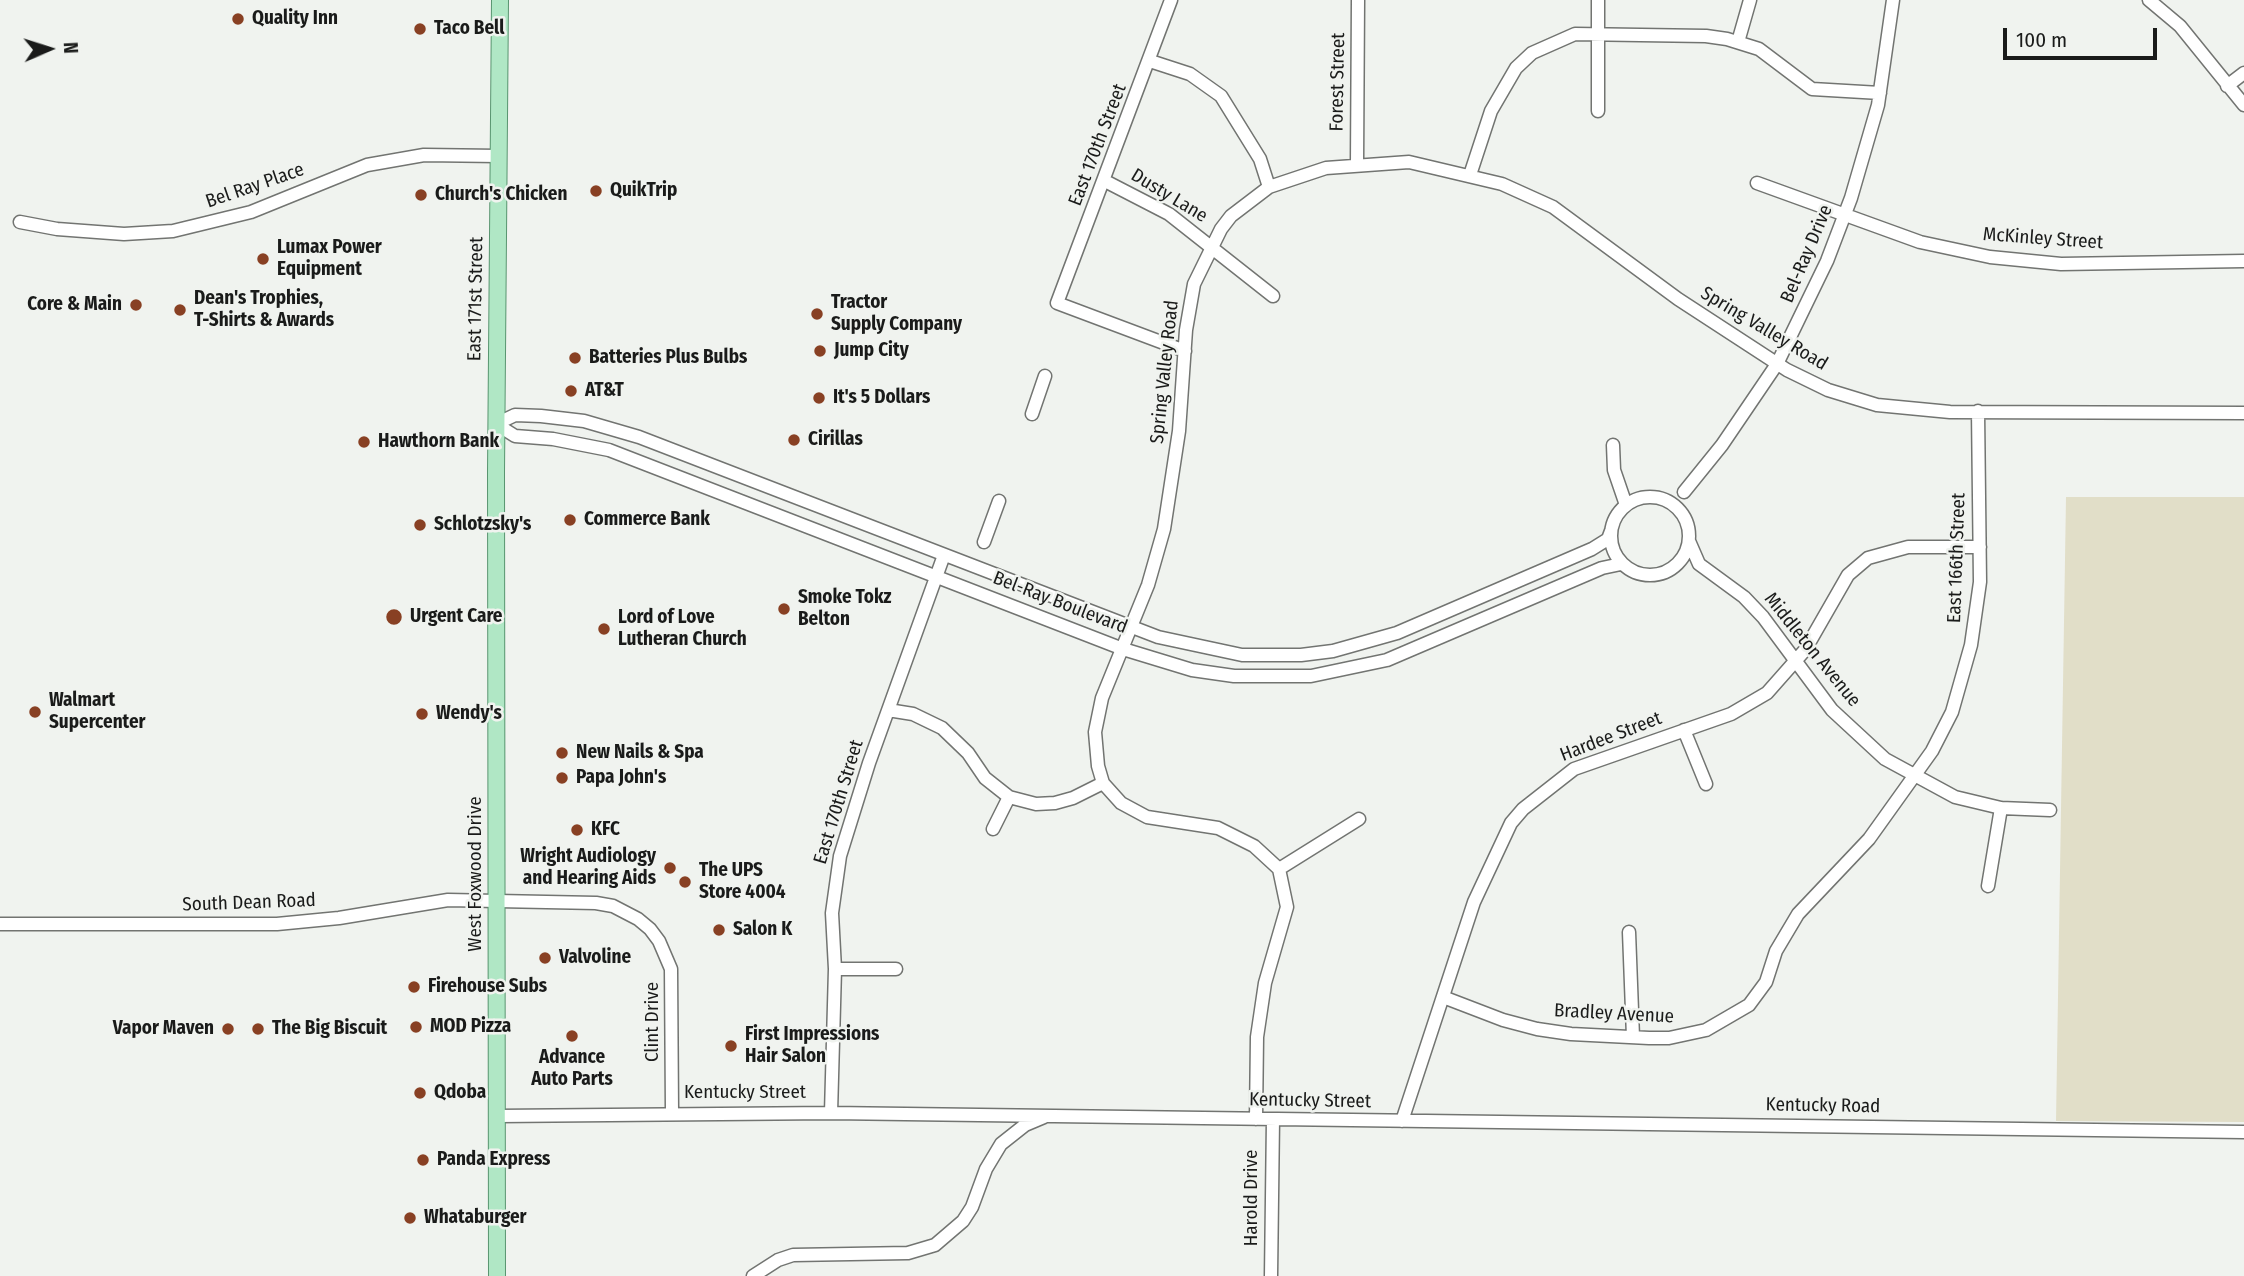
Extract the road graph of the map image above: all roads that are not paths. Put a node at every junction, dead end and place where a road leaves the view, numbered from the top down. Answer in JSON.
{"nodes":[{"id":1,"x":500,"y":0,"type":"edge"},
{"id":2,"x":1171,"y":0,"type":"edge"},
{"id":3,"x":1358,"y":0,"type":"edge"},
{"id":4,"x":1598,"y":0,"type":"edge"},
{"id":5,"x":1750,"y":0,"type":"edge"},
{"id":6,"x":1893,"y":0,"type":"edge"},
{"id":7,"x":2149,"y":0,"type":"edge"},
{"id":8,"x":1598,"y":34,"type":"junction"},
{"id":9,"x":1738,"y":42,"type":"junction"},
{"id":10,"x":1150,"y":61,"type":"junction"},
{"id":11,"x":2244,"y":73,"type":"edge"},
{"id":12,"x":2227,"y":86,"type":"junction"},
{"id":13,"x":1880,"y":93,"type":"junction"},
{"id":14,"x":2244,"y":105,"type":"edge"},
{"id":15,"x":1598,"y":111,"type":"dead end"},
{"id":16,"x":499,"y":156,"type":"junction"},
{"id":17,"x":1357,"y":164,"type":"junction"},
{"id":18,"x":1471,"y":174,"type":"junction"},
{"id":19,"x":1105,"y":181,"type":"junction"},
{"id":20,"x":1757,"y":183,"type":"dead end"},
{"id":21,"x":1269,"y":187,"type":"junction"},
{"id":22,"x":1846,"y":215,"type":"junction"},
{"id":23,"x":20,"y":222,"type":"dead end"},
{"id":24,"x":1211,"y":245,"type":"junction"},
{"id":25,"x":2244,"y":261,"type":"edge"},
{"id":26,"x":1273,"y":296,"type":"dead end"},
{"id":27,"x":1185,"y":351,"type":"junction"},
{"id":28,"x":1777,"y":363,"type":"junction"},
{"id":29,"x":1045,"y":376,"type":"dead end"},
{"id":30,"x":1979,"y":411,"type":"junction"},
{"id":31,"x":2244,"y":413,"type":"edge"},
{"id":32,"x":1032,"y":414,"type":"dead end"},
{"id":33,"x":496,"y":424,"type":"junction"},
{"id":34,"x":615,"y":430,"type":"junction"},
{"id":35,"x":1613,"y":445,"type":"dead end"},
{"id":36,"x":609,"y":450,"type":"junction"},
{"id":37,"x":496,"y":472,"type":"joint"},
{"id":38,"x":762,"y":484,"type":"junction"},
{"id":39,"x":1684,"y":492,"type":"junction"},
{"id":40,"x":1661,"y":497,"type":"junction"},
{"id":41,"x":999,"y":501,"type":"dead end"},
{"id":42,"x":754,"y":505,"type":"junction"},
{"id":43,"x":1626,"y":505,"type":"junction"},
{"id":44,"x":1684,"y":514,"type":"junction"},
{"id":45,"x":1611,"y":531,"type":"junction"},
{"id":46,"x":1689,"y":541,"type":"junction"},
{"id":47,"x":984,"y":542,"type":"dead end"},
{"id":48,"x":1980,"y":547,"type":"junction"},
{"id":49,"x":944,"y":555,"type":"junction"},
{"id":50,"x":1620,"y":564,"type":"junction"},
{"id":51,"x":1699,"y":564,"type":"junction"},
{"id":52,"x":1670,"y":570,"type":"junction"},
{"id":53,"x":936,"y":575,"type":"junction"},
{"id":54,"x":1132,"y":627,"type":"junction"},
{"id":55,"x":1360,"y":645,"type":"junction"},
{"id":56,"x":1123,"y":649,"type":"junction"},
{"id":57,"x":1796,"y":663,"type":"junction"},
{"id":58,"x":1365,"y":666,"type":"junction"},
{"id":59,"x":888,"y":710,"type":"junction"},
{"id":60,"x":1684,"y":730,"type":"junction"},
{"id":61,"x":1912,"y":776,"type":"junction"},
{"id":62,"x":1103,"y":783,"type":"junction"},
{"id":63,"x":1706,"y":784,"type":"dead end"},
{"id":64,"x":1009,"y":797,"type":"junction"},
{"id":65,"x":2001,"y":808,"type":"junction"},
{"id":66,"x":2050,"y":810,"type":"dead end"},
{"id":67,"x":1359,"y":819,"type":"dead end"},
{"id":68,"x":993,"y":829,"type":"dead end"},
{"id":69,"x":1279,"y":869,"type":"junction"},
{"id":70,"x":1989,"y":886,"type":"dead end"},
{"id":71,"x":497,"y":900,"type":"junction"},
{"id":72,"x":0,"y":924,"type":"edge"},
{"id":73,"x":1629,"y":932,"type":"dead end"},
{"id":74,"x":835,"y":969,"type":"junction"},
{"id":75,"x":896,"y":969,"type":"dead end"},
{"id":76,"x":1443,"y":997,"type":"junction"},
{"id":77,"x":1633,"y":1037,"type":"junction"},
{"id":78,"x":673,"y":1112,"type":"junction"},
{"id":79,"x":831,"y":1112,"type":"junction"},
{"id":80,"x":992,"y":1114,"type":"junction"},
{"id":81,"x":1008,"y":1114,"type":"junction"},
{"id":82,"x":1050,"y":1115,"type":"junction"},
{"id":83,"x":498,"y":1116,"type":"junction"},
{"id":84,"x":1256,"y":1119,"type":"junction"},
{"id":85,"x":1273,"y":1119,"type":"junction"},
{"id":86,"x":1402,"y":1121,"type":"junction"},
{"id":87,"x":1018,"y":1131,"type":"junction"},
{"id":88,"x":2244,"y":1132,"type":"edge"},
{"id":89,"x":497,"y":1276,"type":"edge"},
{"id":90,"x":753,"y":1276,"type":"edge"},
{"id":91,"x":1272,"y":1276,"type":"edge"}],
"edges":[{"from":1,"to":16,"type":"main road","name":"East 171st Street"},
{"from":2,"to":10,"type":"street","name":"East 170th Street"},
{"from":3,"to":17,"type":"street","name":"Forest Street"},
{"from":4,"to":8,"type":"street"},
{"from":5,"to":9,"type":"street"},
{"from":6,"to":13,"type":"street","name":"Bel-Ray Drive"},
{"from":7,"to":12,"type":"street"},
{"from":8,"to":9,"type":"street"},
{"from":8,"to":15,"type":"street"},
{"from":8,"to":18,"type":"street"},
{"from":9,"to":13,"type":"street"},
{"from":10,"to":19,"type":"street","name":"East 170th Street"},
{"from":10,"to":21,"type":"street"},
{"from":11,"to":12,"type":"street"},
{"from":12,"to":14,"type":"street"},
{"from":13,"to":22,"type":"street","name":"Bel-Ray Drive"},
{"from":16,"to":23,"type":"street","name":"Bel Ray Place"},
{"from":16,"to":33,"type":"main road","name":"East 171st Street"},
{"from":17,"to":18,"type":"street","name":"Spring Valley Road"},
{"from":17,"to":21,"type":"street","name":"Spring Valley Road"},
{"from":18,"to":28,"type":"street","name":"Spring Valley Road"},
{"from":19,"to":24,"type":"street","name":"Dusty Lane"},
{"from":19,"to":27,"type":"street","name":"East 170th Street"},
{"from":20,"to":22,"type":"street","name":"McKinley Street"},
{"from":21,"to":24,"type":"street","name":"Spring Valley Road"},
{"from":22,"to":25,"type":"street","name":"McKinley Street"},
{"from":22,"to":28,"type":"street","name":"Bel-Ray Drive"},
{"from":24,"to":26,"type":"street","name":"Dusty Lane"},
{"from":24,"to":27,"type":"street","name":"Spring Valley Road"},
{"from":27,"to":54,"type":"street","name":"Spring Valley Road"},
{"from":28,"to":30,"type":"street","name":"Spring Valley Road"},
{"from":28,"to":39,"type":"street","name":"Bel-Ray Drive"},
{"from":29,"to":32,"type":"street"},
{"from":30,"to":31,"type":"street","name":"Spring Valley Road"},
{"from":30,"to":48,"type":"street","name":"East 166th Street"},
{"from":33,"to":34,"type":"street","name":"Bel-Ray Boulevard"},
{"from":33,"to":36,"type":"street","name":"Bel-Ray Boulevard"},
{"from":33,"to":37,"type":"main road","name":"East 171st Street"},
{"from":34,"to":36,"type":"street"},
{"from":34,"to":38,"type":"street","name":"Bel-Ray Boulevard"},
{"from":35,"to":43,"type":"street"},
{"from":36,"to":42,"type":"street","name":"Bel-Ray Boulevard"},
{"from":37,"to":71,"type":"main road","name":"West Foxwood Drive"},
{"from":38,"to":42,"type":"street"},
{"from":38,"to":49,"type":"street","name":"Bel-Ray Boulevard"},
{"from":39,"to":40,"type":"street"},
{"from":39,"to":44,"type":"street"},
{"from":40,"to":43,"type":"street"},
{"from":40,"to":44,"type":"street"},
{"from":41,"to":47,"type":"street"},
{"from":42,"to":53,"type":"street","name":"Bel-Ray Boulevard"},
{"from":43,"to":45,"type":"street","name":"Bel-Ray Boulevard"},
{"from":44,"to":46,"type":"street"},
{"from":45,"to":50,"type":"street"},
{"from":45,"to":55,"type":"street","name":"Bel-Ray Boulevard"},
{"from":46,"to":51,"type":"street"},
{"from":46,"to":52,"type":"street"},
{"from":48,"to":57,"type":"street","name":"Hardee Street"},
{"from":48,"to":61,"type":"street","name":"East 166th Street"},
{"from":49,"to":53,"type":"street","name":"East 170th Street"},
{"from":49,"to":54,"type":"street","name":"Bel-Ray Boulevard"},
{"from":50,"to":52,"type":"street"},
{"from":50,"to":58,"type":"street","name":"Bel-Ray Boulevard"},
{"from":51,"to":52,"type":"street"},
{"from":51,"to":57,"type":"street","name":"Middleton Avenue"},
{"from":53,"to":56,"type":"street","name":"Bel-Ray Boulevard"},
{"from":53,"to":59,"type":"street","name":"East 170th Street"},
{"from":54,"to":55,"type":"street","name":"Bel-Ray Boulevard"},
{"from":54,"to":56,"type":"street","name":"Spring Valley Road"},
{"from":55,"to":58,"type":"street"},
{"from":56,"to":58,"type":"street","name":"Bel-Ray Boulevard"},
{"from":56,"to":62,"type":"street","name":"Spring Valley Road"},
{"from":57,"to":60,"type":"street","name":"Hardee Street"},
{"from":57,"to":61,"type":"street","name":"Middleton Avenue"},
{"from":59,"to":64,"type":"street"},
{"from":59,"to":74,"type":"street","name":"East 170th Street"},
{"from":60,"to":63,"type":"street"},
{"from":60,"to":76,"type":"street","name":"Hardee Street"},
{"from":61,"to":65,"type":"street","name":"Middleton Avenue"},
{"from":61,"to":77,"type":"street","name":"Bradley Avenue"},
{"from":62,"to":64,"type":"street"},
{"from":62,"to":69,"type":"street"},
{"from":64,"to":68,"type":"street"},
{"from":65,"to":66,"type":"street","name":"Middleton Avenue"},
{"from":65,"to":70,"type":"street"},
{"from":67,"to":69,"type":"street"},
{"from":69,"to":84,"type":"street"},
{"from":71,"to":72,"type":"street","name":"South Dean Road"},
{"from":71,"to":78,"type":"street","name":"Clint Drive"},
{"from":71,"to":83,"type":"main road","name":"West Foxwood Drive"},
{"from":73,"to":77,"type":"street"},
{"from":74,"to":75,"type":"street"},
{"from":74,"to":79,"type":"street","name":"East 170th Street"},
{"from":76,"to":77,"type":"street","name":"Bradley Avenue"},
{"from":76,"to":86,"type":"street","name":"Hardee Street"},
{"from":78,"to":79,"type":"street","name":"Kentucky Street"},
{"from":78,"to":83,"type":"street","name":"Kentucky Street"},
{"from":79,"to":80,"type":"street","name":"Kentucky Street"},
{"from":80,"to":81,"type":"street","name":"Kentucky Street"},
{"from":80,"to":87,"type":"street"},
{"from":81,"to":82,"type":"street","name":"Kentucky Street"},
{"from":81,"to":87,"type":"street"},
{"from":82,"to":84,"type":"street","name":"Kentucky Street"},
{"from":82,"to":87,"type":"street"},
{"from":83,"to":89,"type":"main road","name":"West Foxwood Drive"},
{"from":84,"to":85,"type":"street","name":"Kentucky Street"},
{"from":85,"to":86,"type":"street","name":"Kentucky Street"},
{"from":85,"to":91,"type":"street","name":"Harold Drive"},
{"from":86,"to":88,"type":"street","name":"Kentucky Road"},
{"from":87,"to":90,"type":"street"}]}
